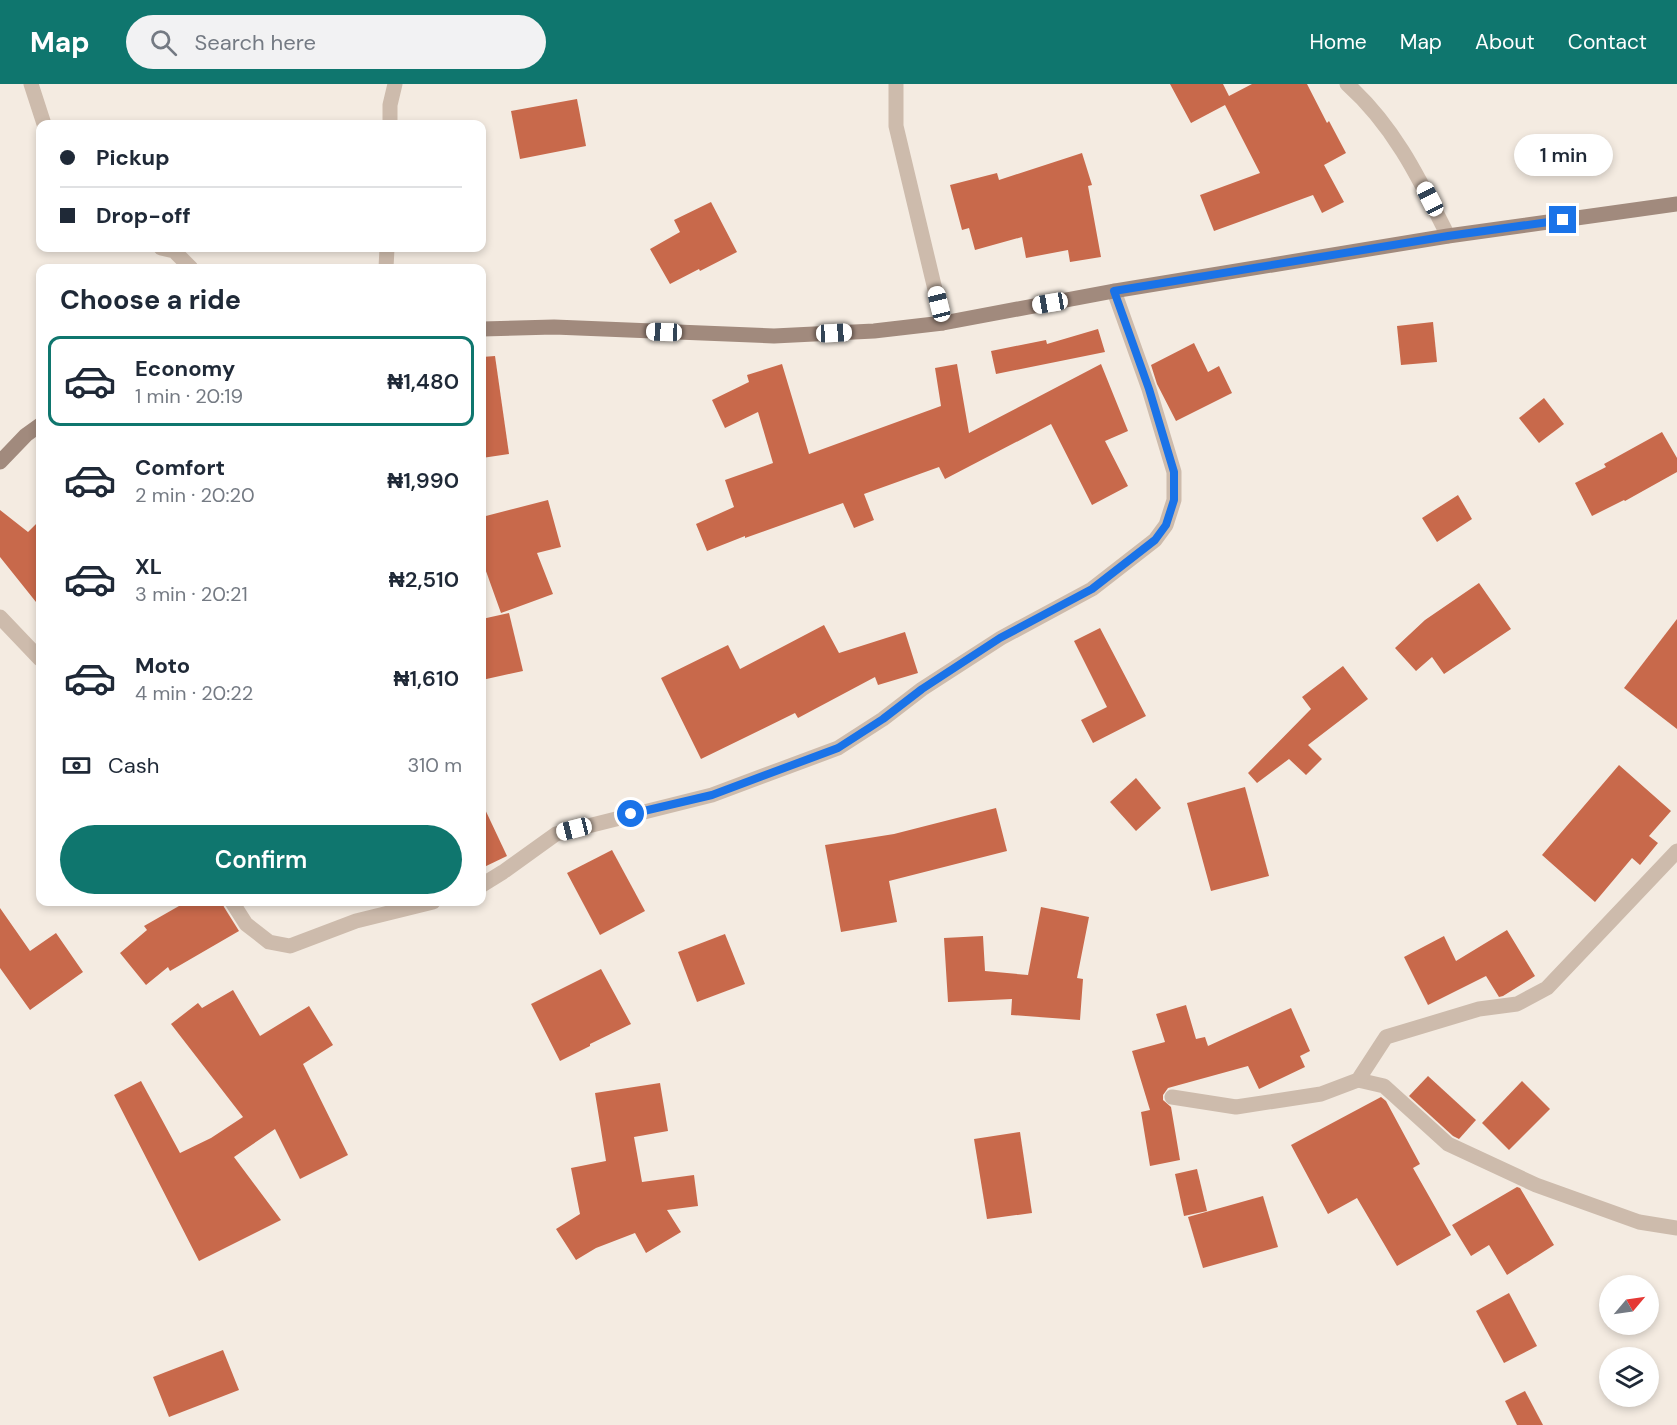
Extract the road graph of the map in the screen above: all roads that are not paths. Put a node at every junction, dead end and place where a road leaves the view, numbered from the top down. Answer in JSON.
{"nodes":[{"id":1,"x":31,"y":84,"type":"edge"},
{"id":2,"x":395,"y":84,"type":"edge"},
{"id":3,"x":896,"y":84,"type":"edge"},
{"id":4,"x":1347,"y":84,"type":"edge"},
{"id":5,"x":43,"y":120,"type":"edge"},
{"id":6,"x":390,"y":120,"type":"edge"},
{"id":7,"x":1677,"y":204,"type":"edge"},
{"id":8,"x":1448,"y":236,"type":"junction"},
{"id":9,"x":176,"y":252,"type":"edge"},
{"id":10,"x":187,"y":264,"type":"edge"},
{"id":11,"x":1114,"y":291,"type":"junction"},
{"id":12,"x":944,"y":323,"type":"junction"},
{"id":13,"x":486,"y":329,"type":"edge"},
{"id":14,"x":36,"y":428,"type":"edge"},
{"id":15,"x":0,"y":462,"type":"edge"},
{"id":16,"x":0,"y":616,"type":"edge"},
{"id":17,"x":36,"y":655,"type":"edge"},
{"id":18,"x":1677,"y":851,"type":"edge"},
{"id":19,"x":486,"y":883,"type":"edge"},
{"id":20,"x":235,"y":906,"type":"edge"},
{"id":21,"x":417,"y":906,"type":"edge"},
{"id":22,"x":1358,"y":1080,"type":"junction"},
{"id":23,"x":1172,"y":1097,"type":"dead end"},
{"id":24,"x":1677,"y":1228,"type":"edge"}],
"edges":[{"from":1,"to":5,"type":"street"},
{"from":2,"to":6,"type":"street"},
{"from":3,"to":12,"type":"street"},
{"from":4,"to":8,"type":"street"},
{"from":7,"to":8,"type":"main road"},
{"from":8,"to":11,"type":"main road"},
{"from":9,"to":10,"type":"street"},
{"from":11,"to":12,"type":"main road"},
{"from":11,"to":19,"type":"street"},
{"from":12,"to":13,"type":"main road"},
{"from":14,"to":15,"type":"main road"},
{"from":16,"to":17,"type":"street"},
{"from":18,"to":22,"type":"street"},
{"from":20,"to":21,"type":"street"},
{"from":22,"to":23,"type":"street"},
{"from":22,"to":24,"type":"street"}]}
